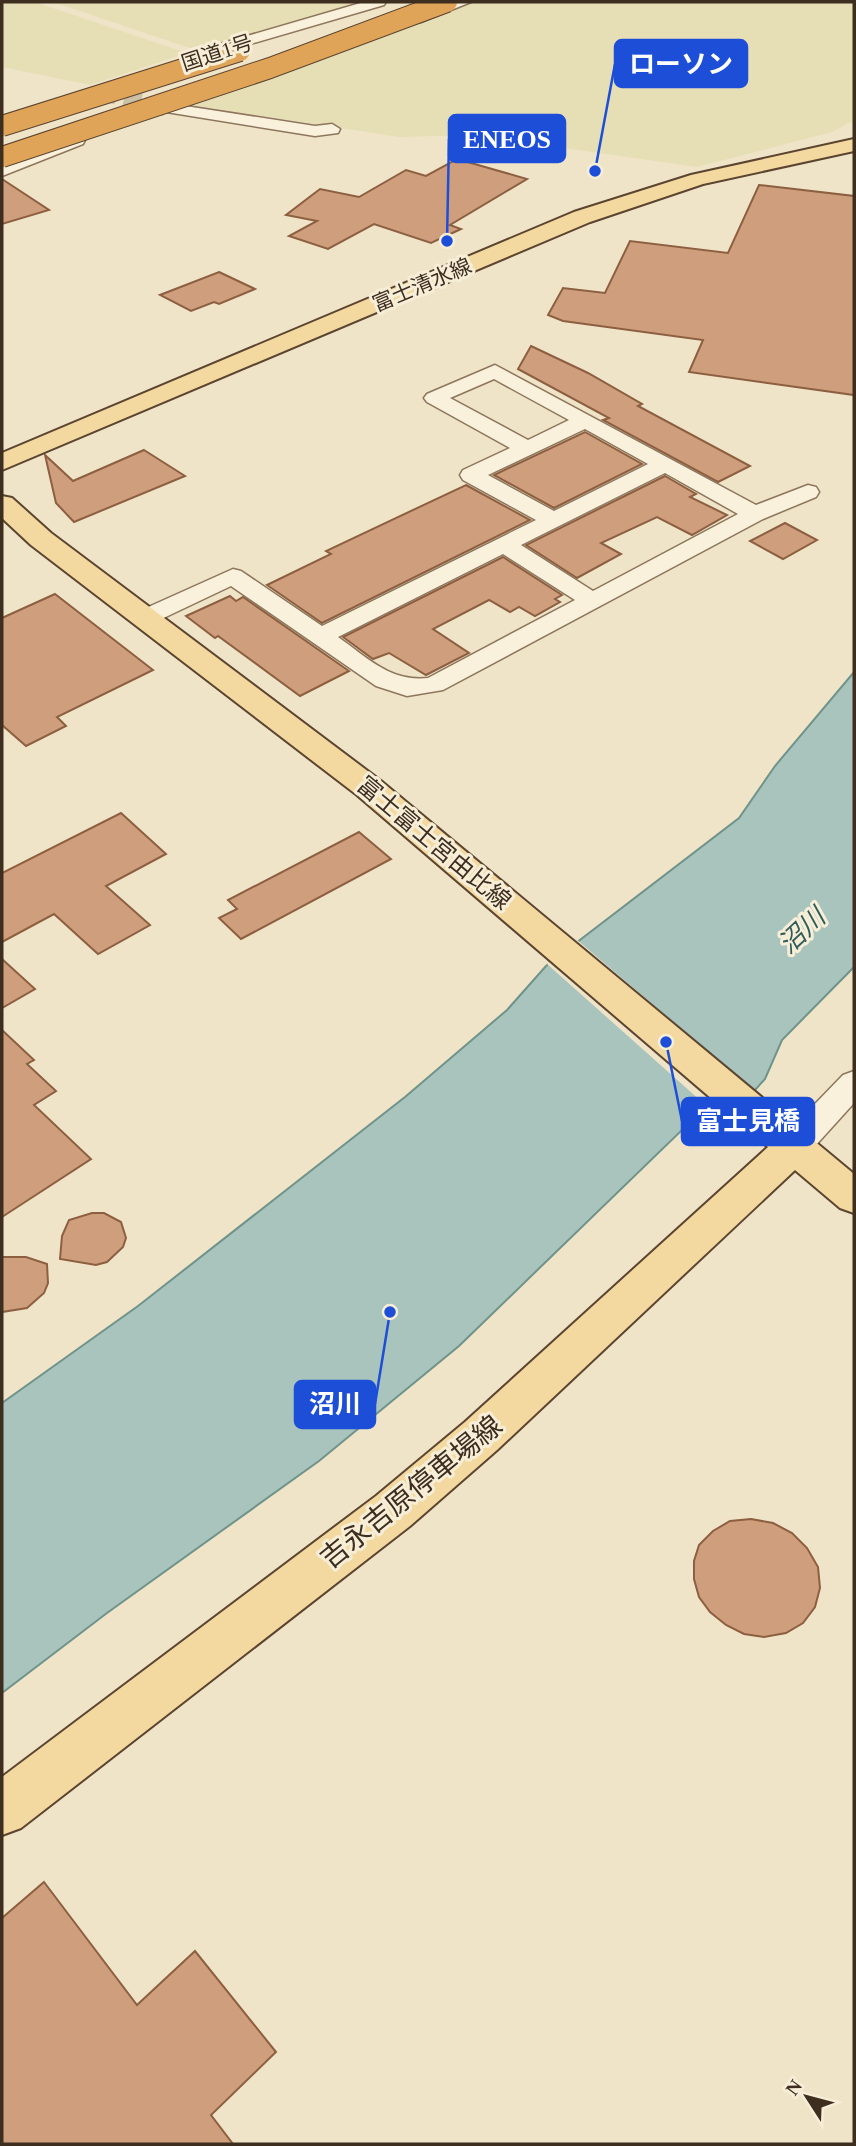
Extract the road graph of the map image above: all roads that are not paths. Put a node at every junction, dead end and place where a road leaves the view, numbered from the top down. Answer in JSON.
{"nodes":[{"id":1,"x":379,"y":2,"type":"edge"},
{"id":2,"x":407,"y":2,"type":"edge"},
{"id":3,"x":414,"y":2,"type":"edge"},
{"id":4,"x":447,"y":2,"type":"edge"},
{"id":5,"x":464,"y":2,"type":"edge"},
{"id":6,"x":169,"y":108,"type":"junction"},
{"id":7,"x":2,"y":116,"type":"edge"},
{"id":8,"x":2,"y":126,"type":"edge"},
{"id":9,"x":332,"y":129,"type":"dead end"},
{"id":10,"x":2,"y":136,"type":"edge"},
{"id":11,"x":854,"y":145,"type":"edge"},
{"id":12,"x":2,"y":148,"type":"edge"},
{"id":13,"x":2,"y":157,"type":"edge"},
{"id":14,"x":2,"y":171,"type":"edge"},
{"id":15,"x":585,"y":421,"type":"junction"},
{"id":16,"x":527,"y":448,"type":"junction"},
{"id":17,"x":2,"y":462,"type":"edge"},
{"id":18,"x":664,"y":466,"type":"junction"},
{"id":19,"x":808,"y":492,"type":"dead end"},
{"id":20,"x":2,"y":504,"type":"edge"},
{"id":21,"x":755,"y":514,"type":"junction"},
{"id":22,"x":553,"y":520,"type":"junction"},
{"id":23,"x":505,"y":545,"type":"junction"},
{"id":24,"x":593,"y":601,"type":"junction"},
{"id":25,"x":144,"y":618,"type":"junction"},
{"id":26,"x":319,"y":637,"type":"junction"},
{"id":27,"x":854,"y":1083,"type":"edge"},
{"id":28,"x":787,"y":1139,"type":"junction"},
{"id":29,"x":854,"y":1196,"type":"edge"},
{"id":30,"x":2,"y":1809,"type":"edge"}],
"edges":[{"from":1,"to":7,"type":"street"},
{"from":2,"to":8,"type":"highway","bridge":true},
{"from":3,"to":10,"type":"highway","name":"国道1号"},
{"from":4,"to":12,"type":"highway","name":"国道1号","bridge":true},
{"from":4,"to":13,"type":"highway","bridge":true},
{"from":5,"to":6,"type":"street"},
{"from":6,"to":9,"type":"street"},
{"from":6,"to":14,"type":"street"},
{"from":11,"to":17,"type":"main road","name":"富士清水線"},
{"from":15,"to":16,"type":"street"},
{"from":15,"to":16,"type":"street"},
{"from":15,"to":18,"type":"street"},
{"from":16,"to":22,"type":"street"},
{"from":18,"to":21,"type":"street"},
{"from":18,"to":22,"type":"street"},
{"from":19,"to":21,"type":"street"},
{"from":20,"to":25,"type":"main road","name":"富士富士宮由比線"},
{"from":21,"to":24,"type":"street"},
{"from":22,"to":23,"type":"street"},
{"from":23,"to":24,"type":"street"},
{"from":23,"to":26,"type":"street"},
{"from":24,"to":26,"type":"street"},
{"from":25,"to":26,"type":"street"},
{"from":25,"to":28,"type":"main road","name":"富士富士宮由比線"},
{"from":27,"to":28,"type":"street"},
{"from":28,"to":29,"type":"main road","name":"富士富士宮由比線"},
{"from":28,"to":30,"type":"main road","name":"吉永吉原停車場線"}]}
